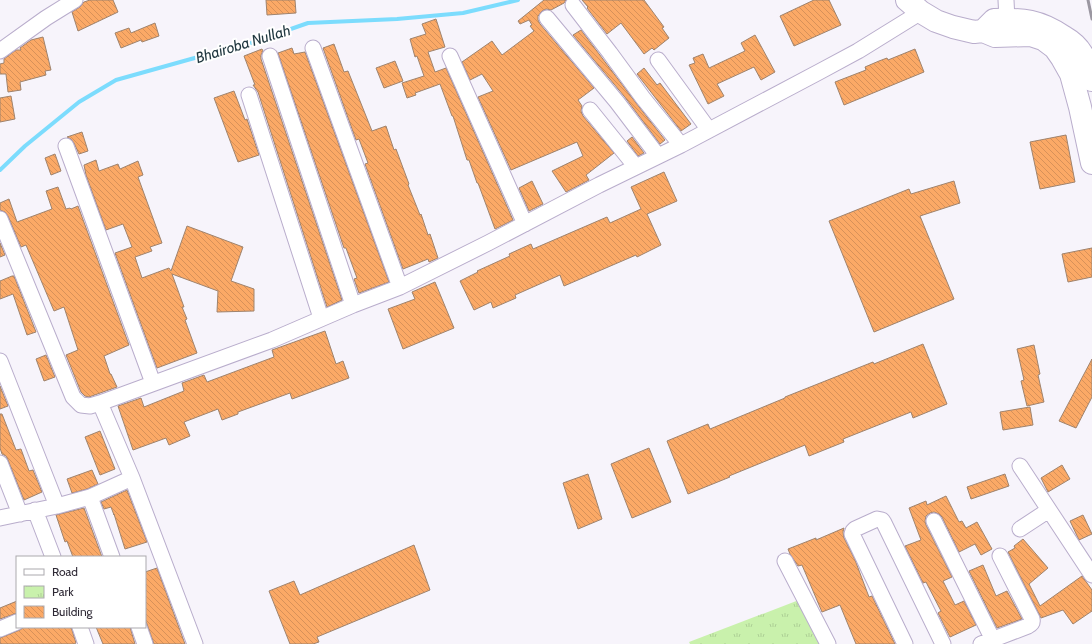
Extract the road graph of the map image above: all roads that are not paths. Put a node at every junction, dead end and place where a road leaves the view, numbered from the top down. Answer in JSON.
{"nodes":[{"id":1,"x":75,"y":0,"type":"edge"},
{"id":2,"x":573,"y":5,"type":"dead end"},
{"id":3,"x":914,"y":6,"type":"edge"},
{"id":4,"x":1006,"y":10,"type":"edge"},
{"id":5,"x":547,"y":18,"type":"dead end"},
{"id":6,"x":983,"y":31,"type":"junction"},
{"id":7,"x":1062,"y":44,"type":"junction"},
{"id":8,"x":313,"y":48,"type":"dead end"},
{"id":9,"x":0,"y":51,"type":"edge"},
{"id":10,"x":270,"y":56,"type":"dead end"},
{"id":11,"x":450,"y":56,"type":"dead end"},
{"id":12,"x":658,"y":60,"type":"dead end"},
{"id":13,"x":1092,"y":80,"type":"edge"},
{"id":14,"x":249,"y":95,"type":"dead end"},
{"id":15,"x":590,"y":110,"type":"dead end"},
{"id":16,"x":709,"y":130,"type":"junction"},
{"id":17,"x":681,"y":145,"type":"junction"},
{"id":18,"x":66,"y":146,"type":"dead end"},
{"id":19,"x":658,"y":156,"type":"junction"},
{"id":20,"x":1092,"y":162,"type":"edge"},
{"id":21,"x":636,"y":167,"type":"junction"},
{"id":22,"x":0,"y":219,"type":"edge"},
{"id":23,"x":525,"y":224,"type":"junction"},
{"id":24,"x":400,"y":287,"type":"junction"},
{"id":25,"x":353,"y":305,"type":"junction"},
{"id":26,"x":322,"y":318,"type":"junction"},
{"id":27,"x":0,"y":361,"type":"edge"},
{"id":28,"x":153,"y":383,"type":"junction"},
{"id":29,"x":100,"y":403,"type":"junction"},
{"id":30,"x":0,"y":463,"type":"edge"},
{"id":31,"x":1020,"y":466,"type":"dead end"},
{"id":32,"x":132,"y":478,"type":"junction"},
{"id":33,"x":90,"y":497,"type":"junction"},
{"id":34,"x":58,"y":506,"type":"junction"},
{"id":35,"x":35,"y":510,"type":"junction"},
{"id":36,"x":1049,"y":510,"type":"junction"},
{"id":37,"x":20,"y":514,"type":"junction"},
{"id":38,"x":0,"y":518,"type":"edge"},
{"id":39,"x":934,"y":521,"type":"dead end"},
{"id":40,"x":1020,"y":528,"type":"dead end"},
{"id":41,"x":53,"y":556,"type":"edge"},
{"id":42,"x":112,"y":556,"type":"edge"},
{"id":43,"x":1000,"y":556,"type":"dead end"},
{"id":44,"x":785,"y":561,"type":"dead end"},
{"id":45,"x":1092,"y":575,"type":"edge"},
{"id":46,"x":16,"y":622,"type":"edge"},
{"id":47,"x":80,"y":628,"type":"edge"},
{"id":48,"x":139,"y":628,"type":"edge"},
{"id":49,"x":0,"y":629,"type":"edge"},
{"id":50,"x":987,"y":642,"type":"edge"},
{"id":51,"x":86,"y":644,"type":"edge"},
{"id":52,"x":145,"y":644,"type":"edge"},
{"id":53,"x":195,"y":644,"type":"edge"},
{"id":54,"x":828,"y":644,"type":"edge"},
{"id":55,"x":905,"y":644,"type":"edge"},
{"id":56,"x":944,"y":644,"type":"edge"}],
"edges":[{"from":1,"to":9,"type":"street"},
{"from":2,"to":17,"type":"street"},
{"from":3,"to":6,"type":"main road"},
{"from":3,"to":16,"type":"street"},
{"from":4,"to":6,"type":"main road"},
{"from":4,"to":7,"type":"main road"},
{"from":5,"to":19,"type":"street"},
{"from":6,"to":7,"type":"main road"},
{"from":7,"to":13,"type":"main road"},
{"from":7,"to":20,"type":"main road"},
{"from":8,"to":24,"type":"street"},
{"from":10,"to":25,"type":"street"},
{"from":11,"to":23,"type":"street"},
{"from":12,"to":16,"type":"street"},
{"from":14,"to":26,"type":"street"},
{"from":15,"to":21,"type":"street"},
{"from":16,"to":17,"type":"street"},
{"from":17,"to":19,"type":"street"},
{"from":18,"to":28,"type":"street"},
{"from":19,"to":21,"type":"street"},
{"from":21,"to":23,"type":"street"},
{"from":22,"to":29,"type":"street"},
{"from":23,"to":24,"type":"street"},
{"from":24,"to":25,"type":"street"},
{"from":25,"to":26,"type":"street"},
{"from":26,"to":28,"type":"street"},
{"from":27,"to":34,"type":"street"},
{"from":28,"to":29,"type":"street"},
{"from":29,"to":32,"type":"street"},
{"from":30,"to":37,"type":"street"},
{"from":31,"to":36,"type":"street"},
{"from":32,"to":33,"type":"street"},
{"from":32,"to":53,"type":"street"},
{"from":33,"to":34,"type":"street"},
{"from":33,"to":42,"type":"street"},
{"from":34,"to":35,"type":"street"},
{"from":35,"to":37,"type":"street"},
{"from":35,"to":41,"type":"street"},
{"from":36,"to":40,"type":"street"},
{"from":36,"to":45,"type":"street"},
{"from":37,"to":38,"type":"street"},
{"from":39,"to":50,"type":"street"},
{"from":43,"to":50,"type":"street"},
{"from":44,"to":54,"type":"street"},
{"from":46,"to":49,"type":"street"},
{"from":47,"to":51,"type":"street"},
{"from":48,"to":52,"type":"street"},
{"from":55,"to":56,"type":"street"}]}
